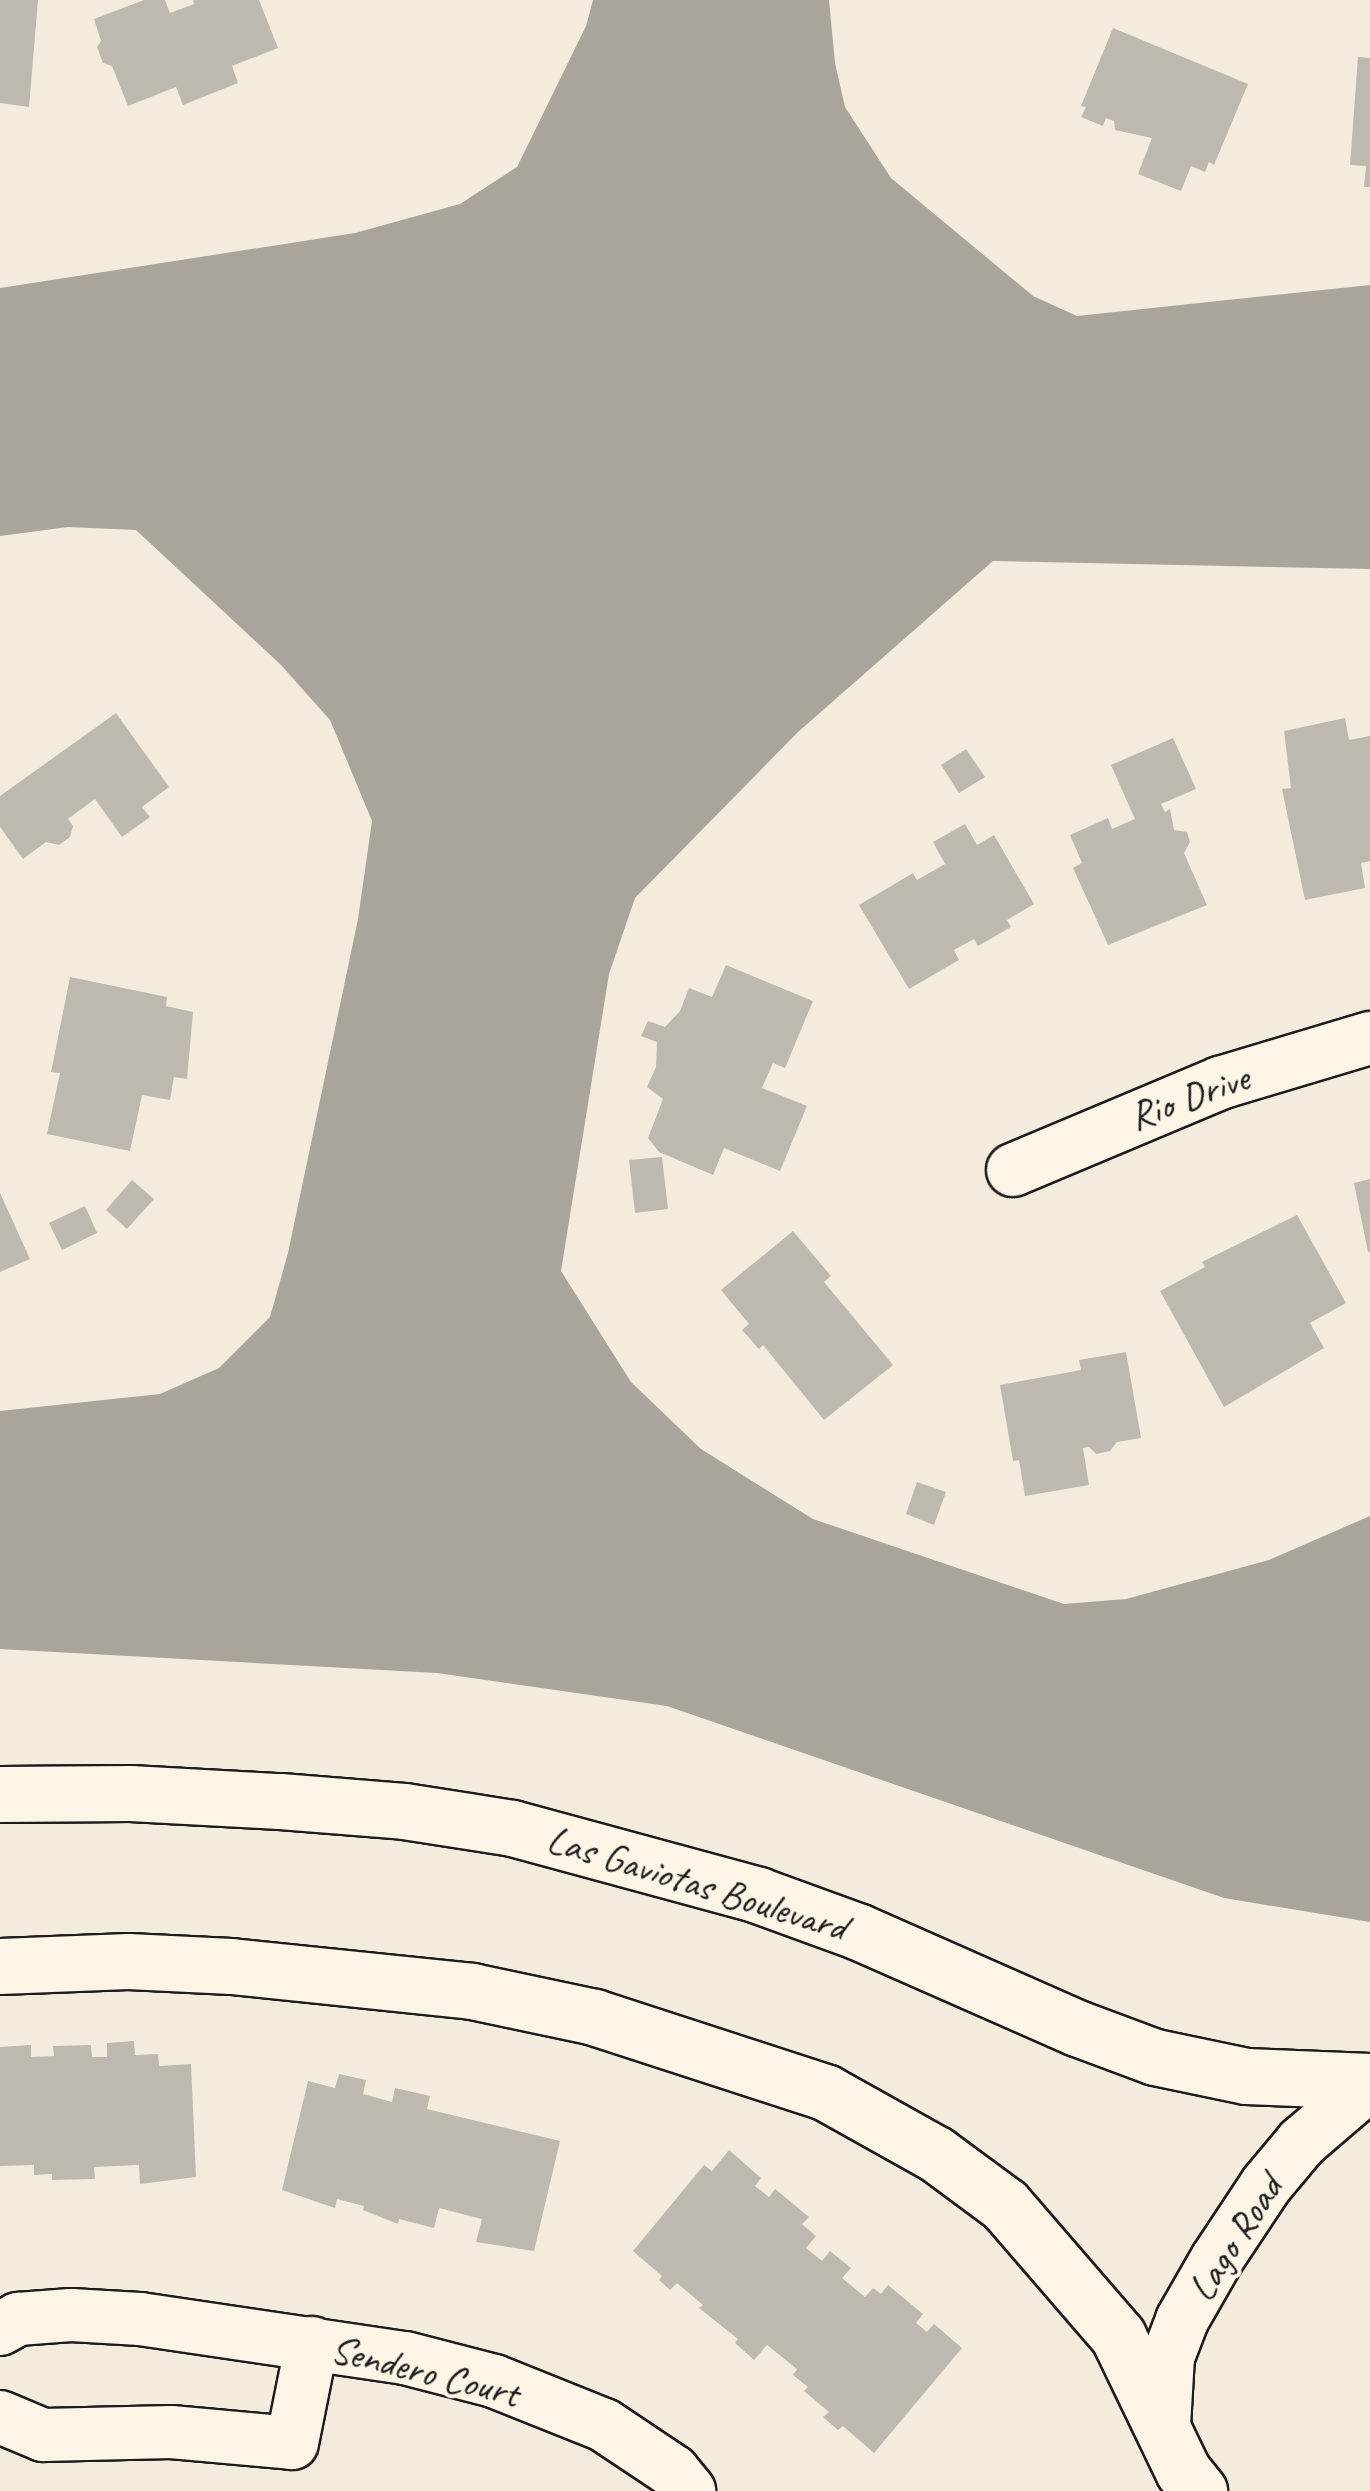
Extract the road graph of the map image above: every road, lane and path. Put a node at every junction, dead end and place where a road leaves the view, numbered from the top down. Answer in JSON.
{"nodes":[{"id":1,"x":1370,"y":1038,"type":"edge"},
{"id":2,"x":1013,"y":1170,"type":"dead end"},
{"id":3,"x":0,"y":1794,"type":"edge"},
{"id":4,"x":0,"y":1966,"type":"edge"},
{"id":5,"x":1370,"y":2082,"type":"edge"},
{"id":6,"x":0,"y":2329,"type":"edge"},
{"id":7,"x":312,"y":2343,"type":"junction"},
{"id":8,"x":0,"y":2417,"type":"edge"},
{"id":9,"x":1183,"y":2470,"type":"edge"},
{"id":10,"x":690,"y":2491,"type":"edge"}],
"edges":[{"from":1,"to":2,"type":"street","name":"Rio Drive"},
{"from":3,"to":5,"type":"street","name":"Las Gaviotas Boulevard"},
{"from":4,"to":9,"type":"street"},
{"from":5,"to":9,"type":"street","name":"Lago Road"},
{"from":6,"to":7,"type":"street","name":"Sendero Court"},
{"from":7,"to":8,"type":"street","name":"Sendero Court"},
{"from":7,"to":10,"type":"street","name":"Sendero Court"}]}
